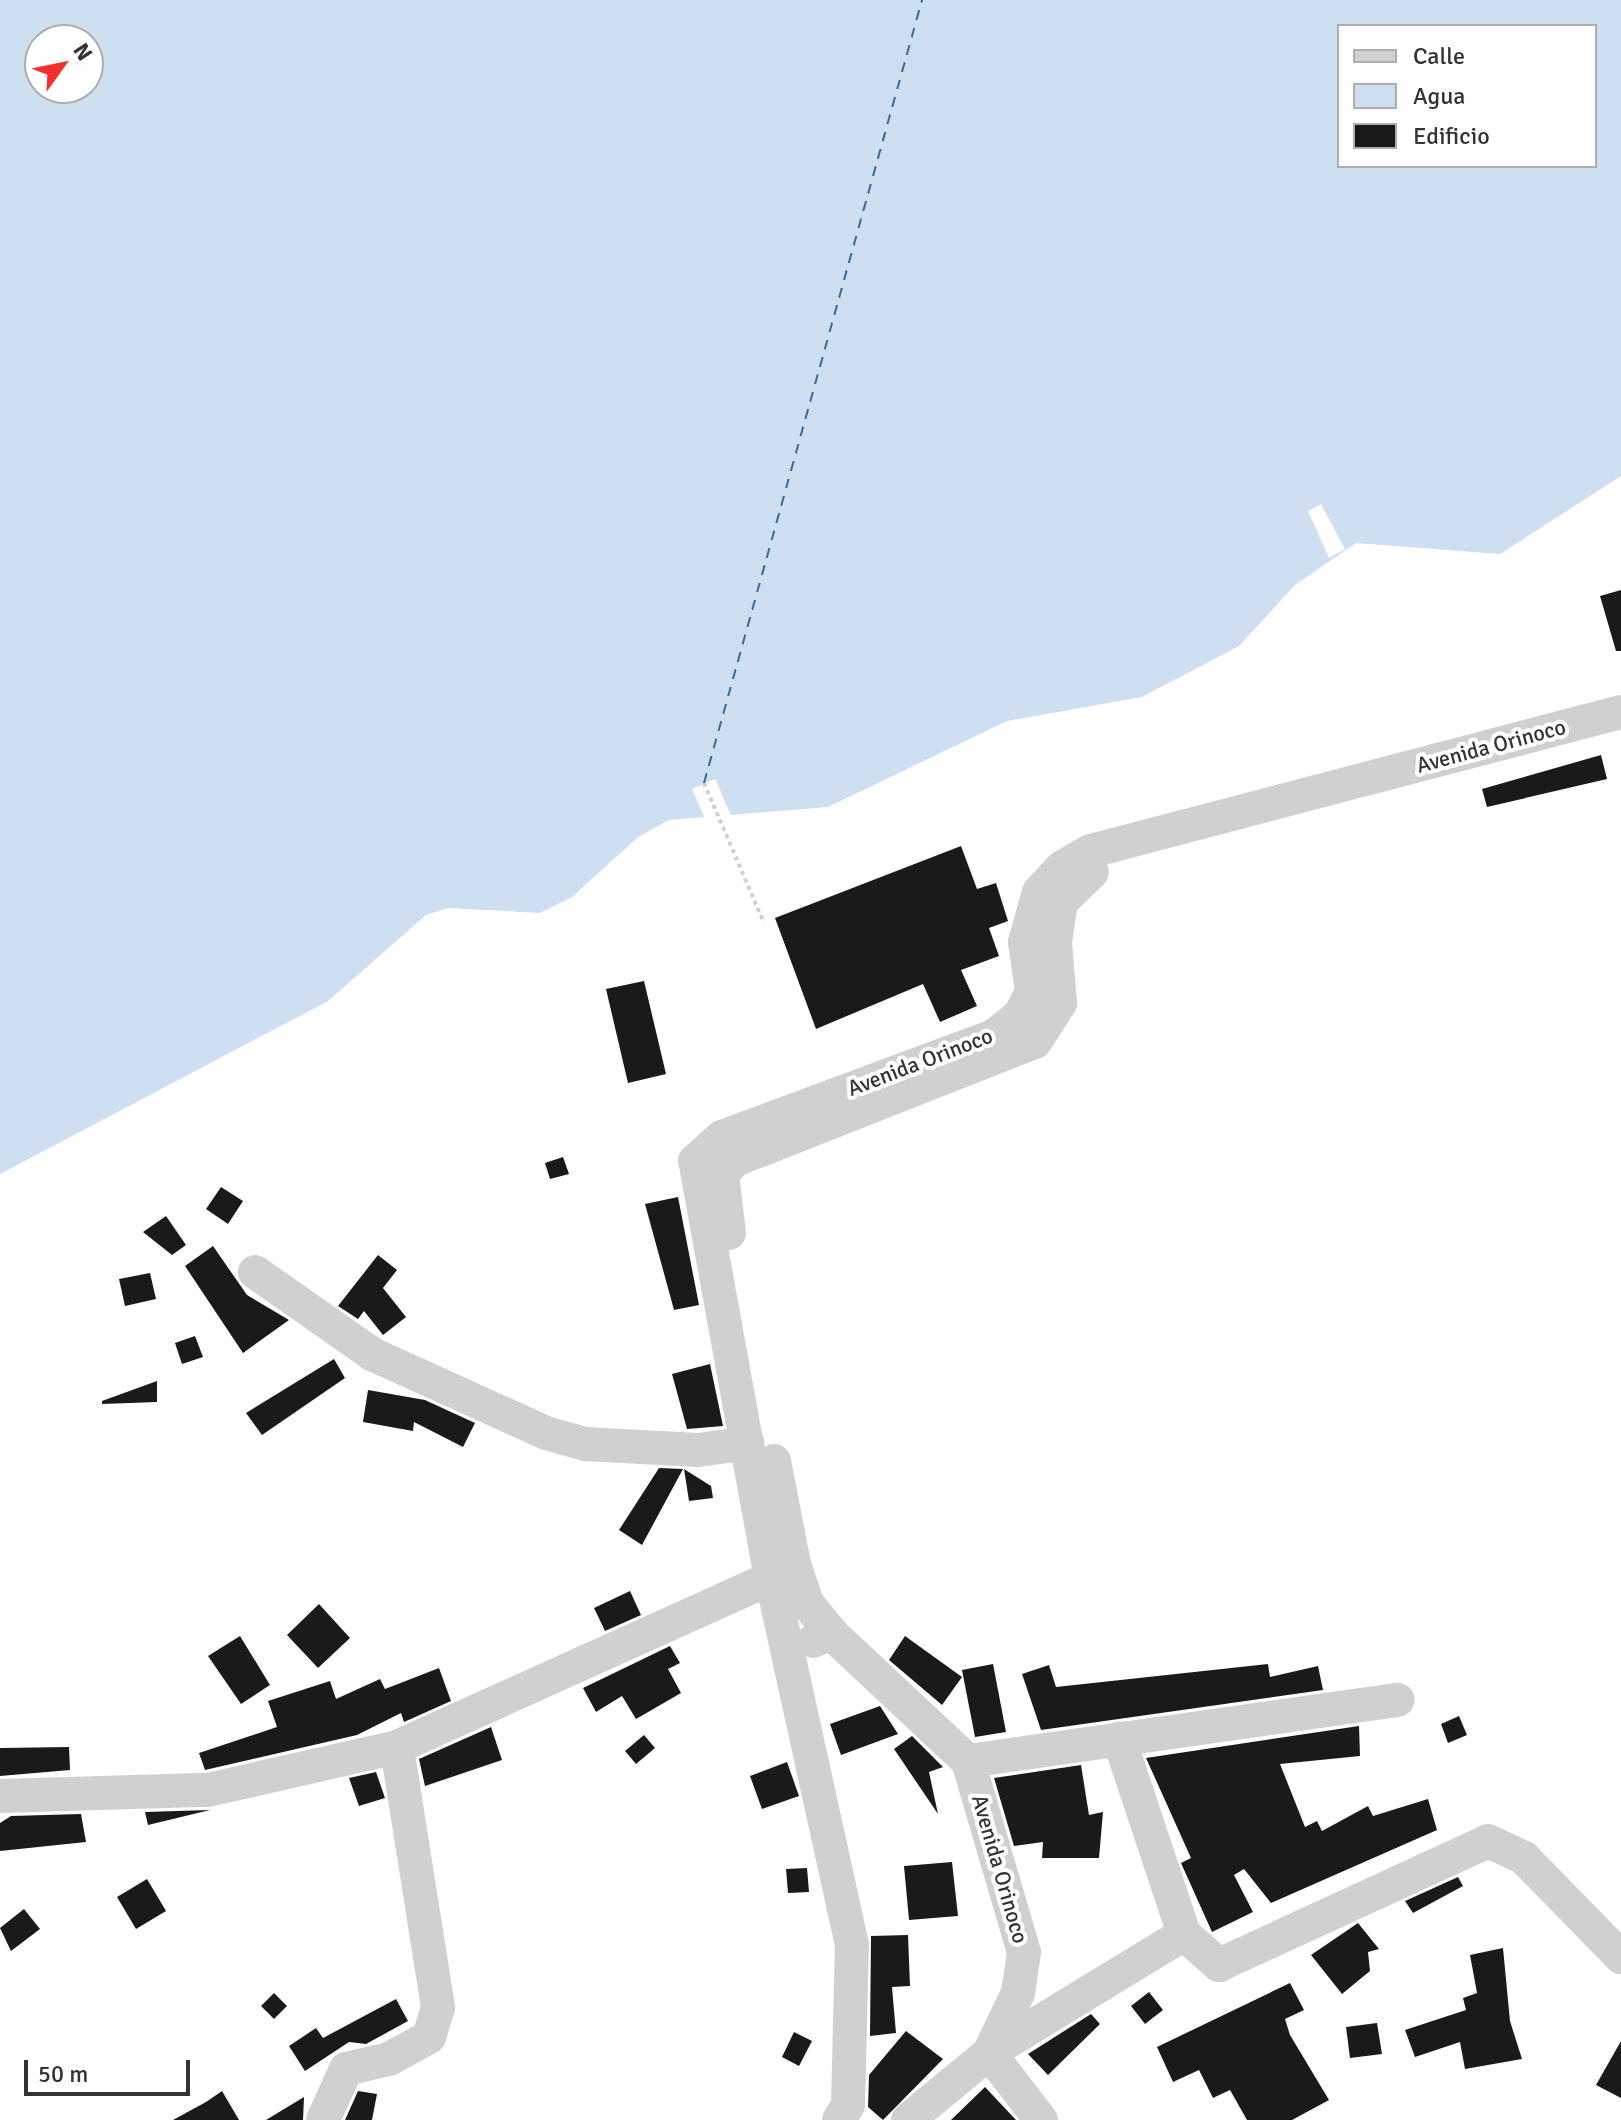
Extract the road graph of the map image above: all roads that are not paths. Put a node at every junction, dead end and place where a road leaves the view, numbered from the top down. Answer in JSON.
{"nodes":[{"id":1,"x":1621,"y":712,"type":"edge"},
{"id":2,"x":1621,"y":734,"type":"edge"},
{"id":3,"x":255,"y":1272,"type":"dead end"},
{"id":4,"x":748,"y":1443,"type":"junction"},
{"id":5,"x":771,"y":1578,"type":"junction"},
{"id":6,"x":831,"y":1633,"type":"junction"},
{"id":7,"x":788,"y":1662,"type":"junction"},
{"id":8,"x":1398,"y":1700,"type":"dead end"},
{"id":9,"x":1119,"y":1739,"type":"junction"},
{"id":10,"x":397,"y":1747,"type":"junction"},
{"id":11,"x":968,"y":1761,"type":"junction"},
{"id":12,"x":0,"y":1796,"type":"edge"},
{"id":13,"x":1184,"y":1934,"type":"junction"},
{"id":14,"x":1621,"y":1957,"type":"edge"},
{"id":15,"x":989,"y":2053,"type":"junction"},
{"id":16,"x":323,"y":2120,"type":"edge"},
{"id":17,"x":839,"y":2120,"type":"edge"},
{"id":18,"x":908,"y":2120,"type":"edge"},
{"id":19,"x":1041,"y":2120,"type":"edge"}],
"edges":[{"from":1,"to":4,"type":"street","name":"Avenida Orinoco"},
{"from":2,"to":6,"type":"street","name":"Avenida Orinoco"},
{"from":3,"to":4,"type":"street"},
{"from":4,"to":5,"type":"street","name":"Avenida Orinoco"},
{"from":5,"to":7,"type":"street","name":"Avenida Orinoco"},
{"from":5,"to":10,"type":"street"},
{"from":6,"to":7,"type":"street"},
{"from":6,"to":11,"type":"street","name":"Avenida Orinoco"},
{"from":7,"to":17,"type":"street","name":"Avenida Orinoco"},
{"from":8,"to":9,"type":"street"},
{"from":9,"to":11,"type":"street"},
{"from":9,"to":13,"type":"street"},
{"from":10,"to":12,"type":"street"},
{"from":10,"to":16,"type":"street"},
{"from":11,"to":15,"type":"street","name":"Avenida Orinoco"},
{"from":13,"to":14,"type":"street"},
{"from":13,"to":15,"type":"street"},
{"from":15,"to":18,"type":"street","name":"Avenida Orinoco"},
{"from":15,"to":19,"type":"street"}]}
